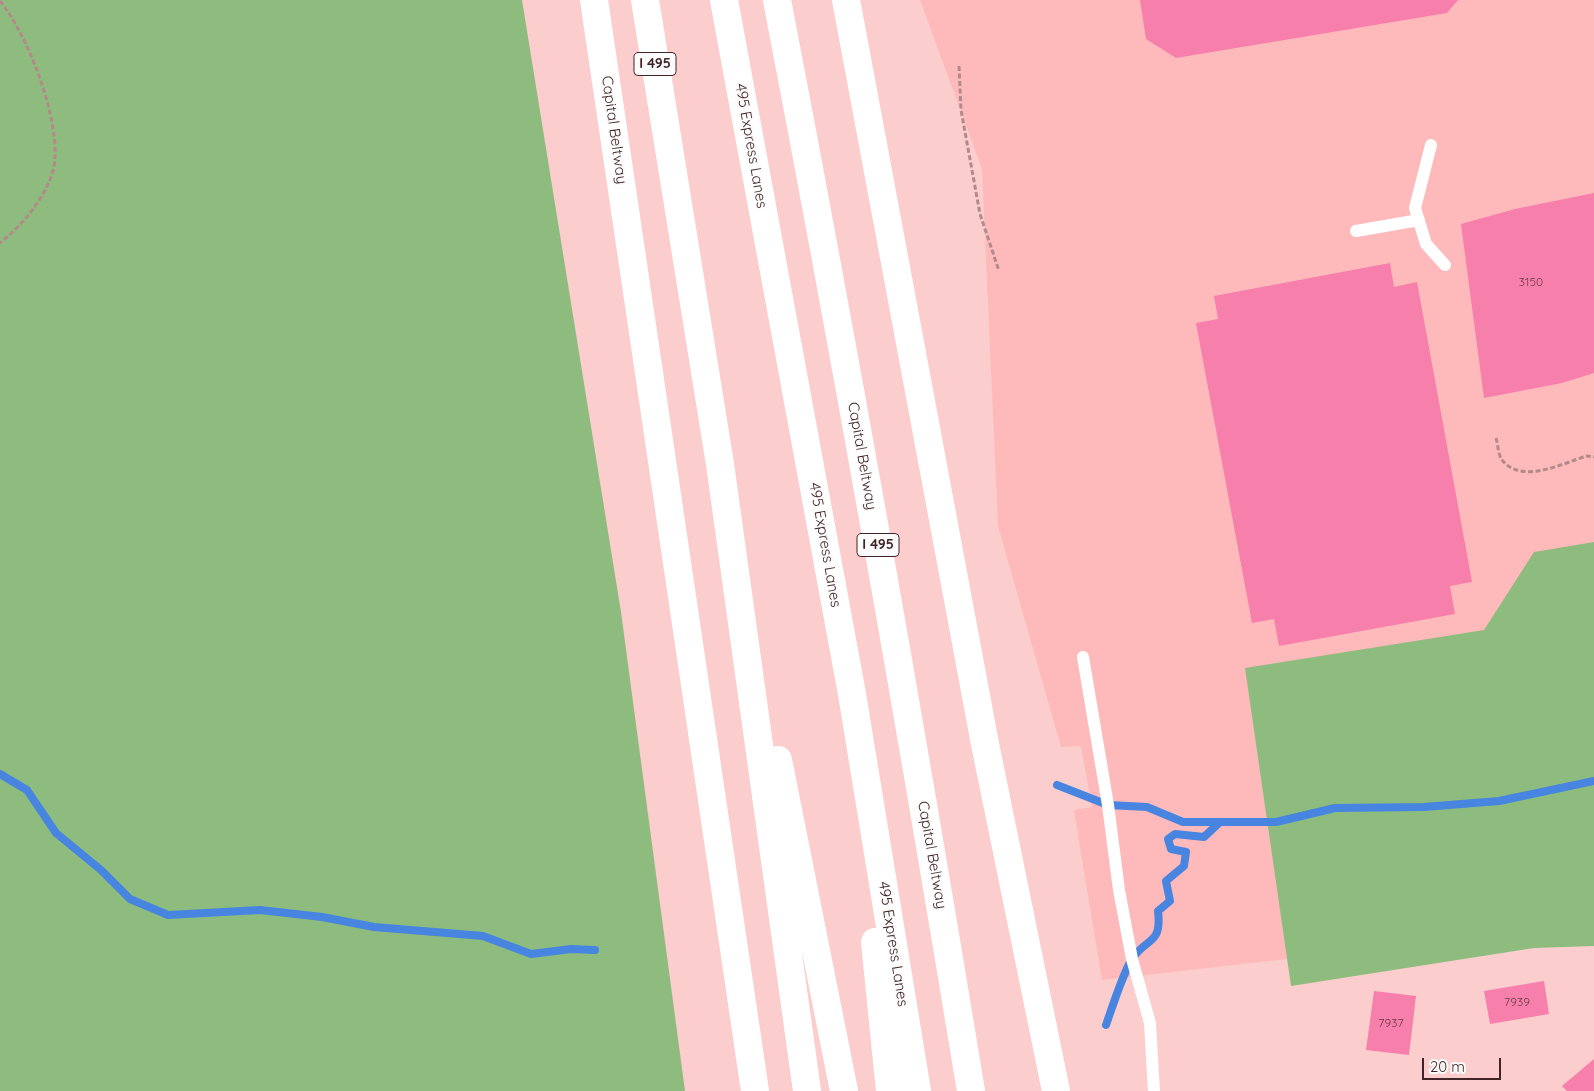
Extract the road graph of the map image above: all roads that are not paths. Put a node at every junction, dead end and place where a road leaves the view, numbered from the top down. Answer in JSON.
{"nodes":[{"id":1,"x":594,"y":0,"type":"edge"},
{"id":2,"x":645,"y":0,"type":"edge"},
{"id":3,"x":724,"y":0,"type":"edge"},
{"id":4,"x":777,"y":0,"type":"edge"},
{"id":5,"x":846,"y":0,"type":"edge"},
{"id":6,"x":1431,"y":145,"type":"dead end"},
{"id":7,"x":1419,"y":220,"type":"junction"},
{"id":8,"x":1356,"y":231,"type":"dead end"},
{"id":9,"x":1445,"y":265,"type":"dead end"},
{"id":10,"x":720,"y":464,"type":"junction"},
{"id":11,"x":1084,"y":657,"type":"dead end"},
{"id":12,"x":852,"y":694,"type":"junction"},
{"id":13,"x":1017,"y":900,"type":"junction"},
{"id":14,"x":754,"y":1091,"type":"edge"},
{"id":15,"x":807,"y":1091,"type":"edge"},
{"id":16,"x":844,"y":1091,"type":"edge"},
{"id":17,"x":890,"y":1091,"type":"edge"},
{"id":18,"x":917,"y":1091,"type":"edge"},
{"id":19,"x":971,"y":1091,"type":"edge"},
{"id":20,"x":1042,"y":1091,"type":"edge"},
{"id":21,"x":1056,"y":1091,"type":"edge"},
{"id":22,"x":1154,"y":1091,"type":"edge"}],
"edges":[{"from":1,"to":14,"type":"highway","name":"Capital Beltway"},
{"from":2,"to":10,"type":"highway","number":"I 495"},
{"from":3,"to":12,"type":"highway","name":"495 Express Lanes"},
{"from":4,"to":19,"type":"highway","name":"Capital Beltway","number":"I 495"},
{"from":5,"to":13,"type":"highway"},
{"from":6,"to":7,"type":"lane"},
{"from":7,"to":8,"type":"lane"},
{"from":7,"to":9,"type":"lane"},
{"from":10,"to":15,"type":"highway","number":"I 495"},
{"from":10,"to":16,"type":"highway"},
{"from":11,"to":22,"type":"lane"},
{"from":12,"to":17,"type":"highway"},
{"from":12,"to":18,"type":"highway","name":"495 Express Lanes"},
{"from":13,"to":20,"type":"highway"},
{"from":13,"to":21,"type":"highway"}]}
